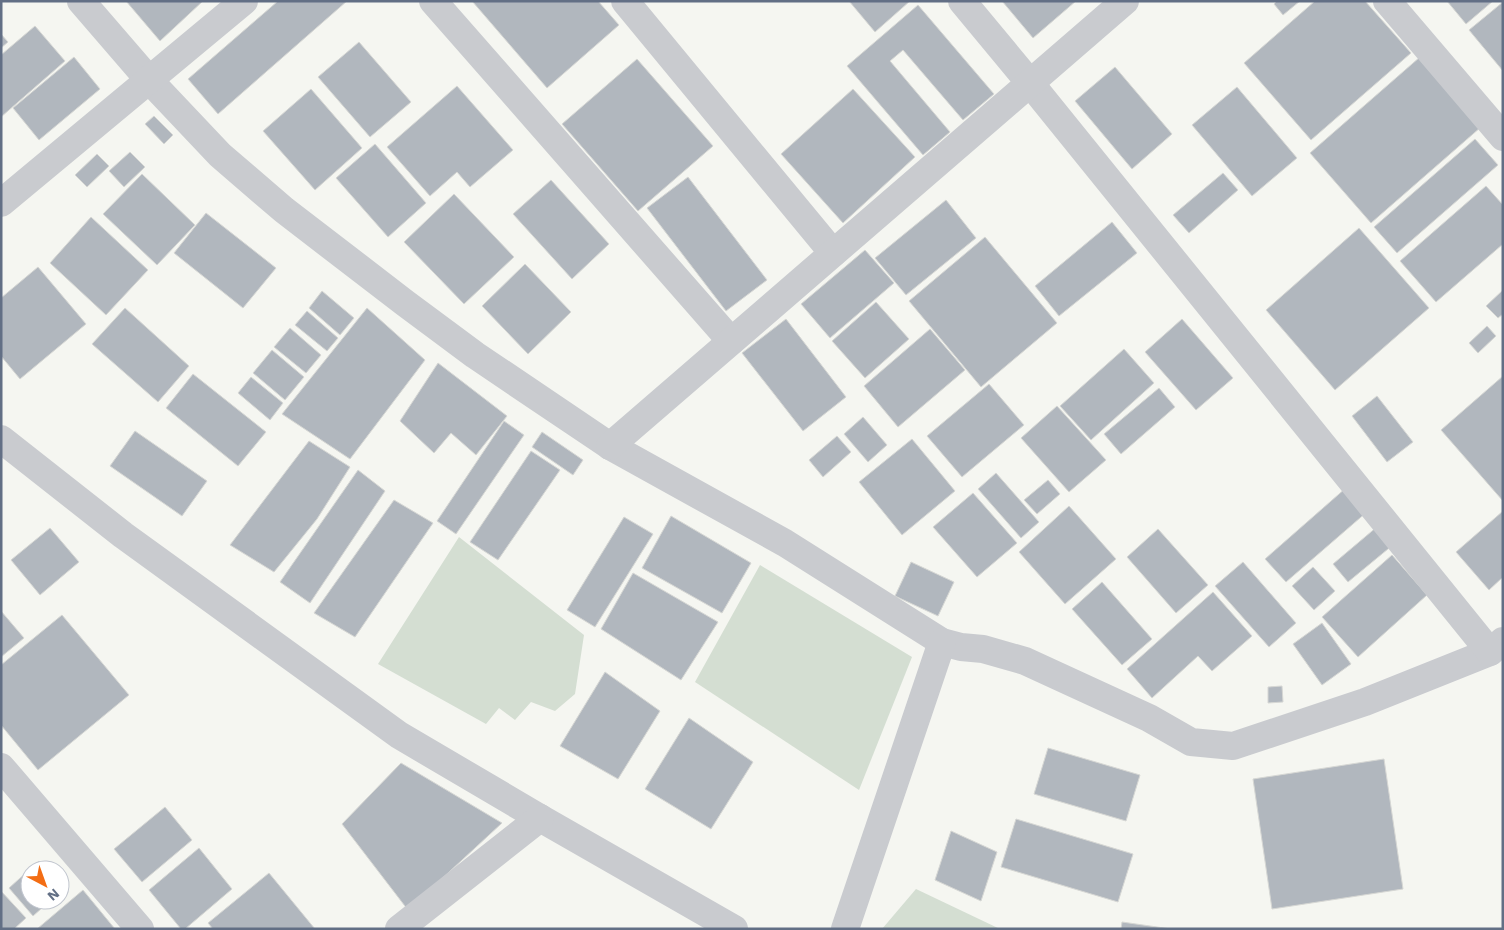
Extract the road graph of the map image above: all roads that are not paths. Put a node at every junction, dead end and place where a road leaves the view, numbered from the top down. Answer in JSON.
{"nodes":[{"id":1,"x":81,"y":1,"type":"edge"},
{"id":2,"x":244,"y":1,"type":"edge"},
{"id":3,"x":432,"y":1,"type":"edge"},
{"id":4,"x":625,"y":1,"type":"edge"},
{"id":5,"x":962,"y":1,"type":"edge"},
{"id":6,"x":1125,"y":1,"type":"edge"},
{"id":7,"x":1387,"y":1,"type":"edge"},
{"id":8,"x":150,"y":81,"type":"junction"},
{"id":9,"x":1030,"y":83,"type":"junction"},
{"id":10,"x":1503,"y":137,"type":"edge"},
{"id":11,"x":1,"y":203,"type":"edge"},
{"id":12,"x":833,"y":253,"type":"junction"},
{"id":13,"x":731,"y":341,"type":"junction"},
{"id":14,"x":1,"y":439,"type":"edge"},
{"id":15,"x":610,"y":446,"type":"junction"},
{"id":16,"x":942,"y":642,"type":"junction"},
{"id":17,"x":1496,"y":646,"type":"edge"},
{"id":18,"x":1,"y":767,"type":"edge"},
{"id":19,"x":540,"y":818,"type":"junction"},
{"id":20,"x":140,"y":929,"type":"edge"},
{"id":21,"x":399,"y":929,"type":"edge"},
{"id":22,"x":734,"y":929,"type":"edge"},
{"id":23,"x":845,"y":929,"type":"edge"}],
"edges":[{"from":1,"to":8,"type":"street"},
{"from":2,"to":8,"type":"street"},
{"from":3,"to":13,"type":"street"},
{"from":4,"to":12,"type":"street"},
{"from":5,"to":9,"type":"street"},
{"from":6,"to":9,"type":"street"},
{"from":7,"to":10,"type":"street"},
{"from":8,"to":11,"type":"street"},
{"from":8,"to":15,"type":"street"},
{"from":9,"to":12,"type":"street"},
{"from":9,"to":17,"type":"street"},
{"from":12,"to":13,"type":"street"},
{"from":13,"to":15,"type":"street"},
{"from":14,"to":19,"type":"street"},
{"from":15,"to":16,"type":"street"},
{"from":16,"to":17,"type":"street"},
{"from":16,"to":23,"type":"street"},
{"from":18,"to":20,"type":"street"},
{"from":19,"to":21,"type":"street"},
{"from":19,"to":22,"type":"street"}]}
